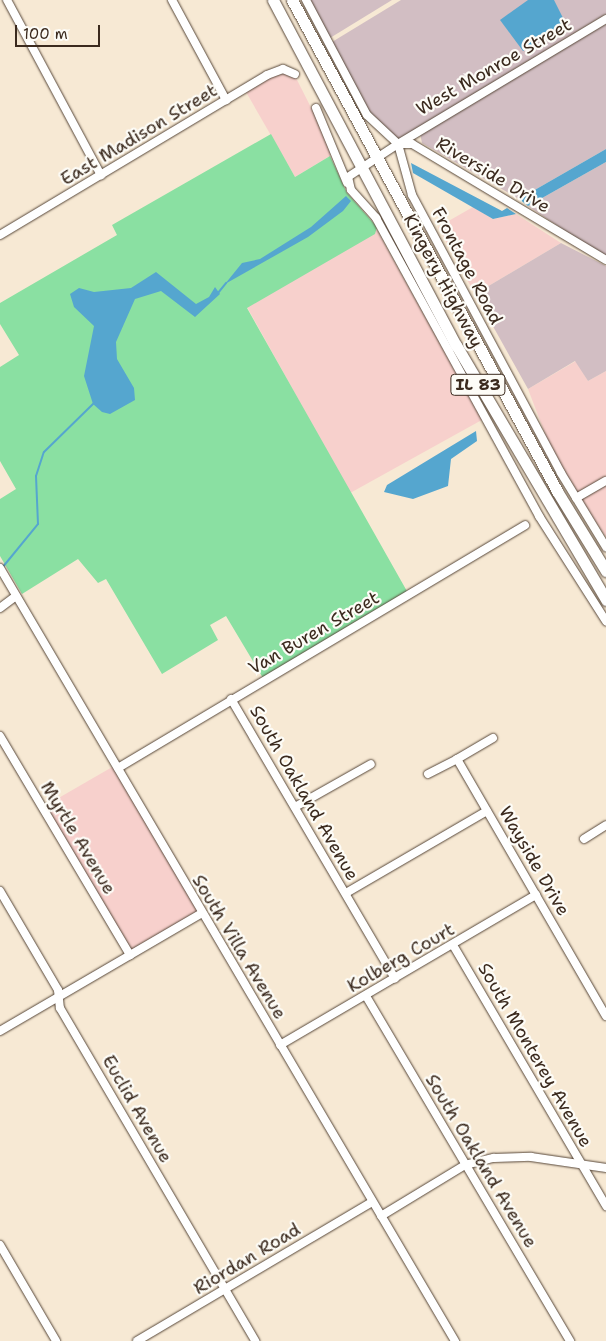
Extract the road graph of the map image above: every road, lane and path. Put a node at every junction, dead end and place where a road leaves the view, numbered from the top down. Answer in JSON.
{"nodes":[{"id":1,"x":7,"y":0,"type":"edge"},
{"id":2,"x":172,"y":0,"type":"edge"},
{"id":3,"x":273,"y":0,"type":"edge"},
{"id":4,"x":292,"y":0,"type":"edge"},
{"id":5,"x":306,"y":0,"type":"edge"},
{"id":6,"x":606,"y":19,"type":"edge"},
{"id":7,"x":295,"y":74,"type":"dead end"},
{"id":8,"x":226,"y":100,"type":"junction"},
{"id":9,"x":316,"y":108,"type":"dead end"},
{"id":10,"x":398,"y":144,"type":"junction"},
{"id":11,"x":376,"y":155,"type":"junction"},
{"id":12,"x":362,"y":163,"type":"junction"},
{"id":13,"x":101,"y":174,"type":"junction"},
{"id":14,"x":347,"y":183,"type":"junction"},
{"id":15,"x":0,"y":235,"type":"edge"},
{"id":16,"x":606,"y":260,"type":"edge"},
{"id":17,"x":606,"y":480,"type":"edge"},
{"id":18,"x":576,"y":498,"type":"junction"},
{"id":19,"x":525,"y":525,"type":"dead end"},
{"id":20,"x":606,"y":547,"type":"edge"},
{"id":21,"x":2,"y":570,"type":"edge"},
{"id":22,"x":606,"y":571,"type":"edge"},
{"id":23,"x":16,"y":596,"type":"junction"},
{"id":24,"x":606,"y":600,"type":"edge"},
{"id":25,"x":0,"y":608,"type":"edge"},
{"id":26,"x":606,"y":621,"type":"edge"},
{"id":27,"x":231,"y":699,"type":"junction"},
{"id":28,"x":0,"y":736,"type":"edge"},
{"id":29,"x":494,"y":738,"type":"dead end"},
{"id":30,"x":457,"y":758,"type":"junction"},
{"id":31,"x":371,"y":764,"type":"dead end"},
{"id":32,"x":118,"y":768,"type":"junction"},
{"id":33,"x":428,"y":774,"type":"dead end"},
{"id":34,"x":295,"y":808,"type":"junction"},
{"id":35,"x":487,"y":811,"type":"junction"},
{"id":36,"x":606,"y":825,"type":"edge"},
{"id":37,"x":584,"y":839,"type":"dead end"},
{"id":38,"x":0,"y":891,"type":"edge"},
{"id":39,"x":346,"y":893,"type":"junction"},
{"id":40,"x":536,"y":895,"type":"junction"},
{"id":41,"x":202,"y":913,"type":"junction"},
{"id":42,"x":453,"y":945,"type":"junction"},
{"id":43,"x":130,"y":955,"type":"junction"},
{"id":44,"x":396,"y":979,"type":"junction"},
{"id":45,"x":366,"y":996,"type":"junction"},
{"id":46,"x":58,"y":997,"type":"junction"},
{"id":47,"x":606,"y":1016,"type":"edge"},
{"id":48,"x":0,"y":1031,"type":"edge"},
{"id":49,"x":280,"y":1045,"type":"junction"},
{"id":50,"x":466,"y":1165,"type":"junction"},
{"id":51,"x":582,"y":1166,"type":"junction"},
{"id":52,"x":606,"y":1168,"type":"edge"},
{"id":53,"x":372,"y":1202,"type":"junction"},
{"id":54,"x":606,"y":1206,"type":"edge"},
{"id":55,"x":381,"y":1216,"type":"junction"},
{"id":56,"x":0,"y":1245,"type":"edge"},
{"id":57,"x":225,"y":1290,"type":"junction"},
{"id":58,"x":56,"y":1341,"type":"edge"},
{"id":59,"x":137,"y":1341,"type":"edge"},
{"id":60,"x":255,"y":1341,"type":"edge"},
{"id":61,"x":455,"y":1341,"type":"edge"},
{"id":62,"x":570,"y":1341,"type":"edge"}],
"edges":[{"from":1,"to":13,"type":"street"},
{"from":2,"to":8,"type":"street"},
{"from":3,"to":12,"type":"highway","name":"Kingery Highway","number":"IL 83"},
{"from":4,"to":11,"type":"highway","name":"Kingery Highway","number":"IL 83"},
{"from":5,"to":10,"type":"street","name":"Frontage Road"},
{"from":6,"to":10,"type":"street","name":"West Monroe Street"},
{"from":7,"to":8,"type":"street","name":"East Madison Street"},
{"from":8,"to":13,"type":"street","name":"East Madison Street"},
{"from":9,"to":14,"type":"street"},
{"from":10,"to":11,"type":"street"},
{"from":10,"to":16,"type":"street","name":"Riverside Drive"},
{"from":10,"to":18,"type":"street","name":"Frontage Road"},
{"from":11,"to":12,"type":"street"},
{"from":11,"to":22,"type":"highway","name":"Kingery Highway","number":"IL 83"},
{"from":12,"to":14,"type":"street"},
{"from":12,"to":24,"type":"highway","name":"Kingery Highway","number":"IL 83"},
{"from":13,"to":15,"type":"street","name":"East Madison Street"},
{"from":14,"to":26,"type":"street"},
{"from":17,"to":18,"type":"street"},
{"from":18,"to":20,"type":"street","name":"Frontage Road"},
{"from":19,"to":27,"type":"street","name":"Van Buren Street"},
{"from":21,"to":23,"type":"street","name":"South Villa Avenue"},
{"from":23,"to":25,"type":"street"},
{"from":23,"to":32,"type":"street","name":"South Villa Avenue"},
{"from":27,"to":32,"type":"street","name":"Van Buren Street"},
{"from":27,"to":34,"type":"street","name":"South Oakland Avenue"},
{"from":28,"to":43,"type":"street","name":"Myrtle Avenue"},
{"from":29,"to":30,"type":"street"},
{"from":30,"to":33,"type":"street"},
{"from":30,"to":35,"type":"street","name":"Wayside Drive"},
{"from":31,"to":34,"type":"street"},
{"from":32,"to":41,"type":"street","name":"South Villa Avenue"},
{"from":34,"to":39,"type":"street","name":"South Oakland Avenue"},
{"from":35,"to":39,"type":"street"},
{"from":35,"to":40,"type":"street","name":"Wayside Drive"},
{"from":36,"to":37,"type":"street"},
{"from":38,"to":46,"type":"street","name":"Euclid Avenue"},
{"from":39,"to":44,"type":"street","name":"South Oakland Avenue"},
{"from":40,"to":42,"type":"street","name":"Kolberg Court"},
{"from":40,"to":47,"type":"street","name":"Wayside Drive"},
{"from":41,"to":43,"type":"street"},
{"from":41,"to":49,"type":"street","name":"South Villa Avenue"},
{"from":42,"to":44,"type":"street","name":"Kolberg Court"},
{"from":42,"to":51,"type":"street","name":"South Monterey Avenue"},
{"from":43,"to":46,"type":"street"},
{"from":44,"to":45,"type":"street","name":"Kolberg Court"},
{"from":45,"to":49,"type":"street","name":"Kolberg Court"},
{"from":45,"to":50,"type":"street","name":"South Oakland Avenue"},
{"from":46,"to":48,"type":"street"},
{"from":46,"to":57,"type":"street","name":"Euclid Avenue"},
{"from":49,"to":53,"type":"street","name":"South Villa Avenue"},
{"from":50,"to":51,"type":"street"},
{"from":50,"to":55,"type":"street"},
{"from":50,"to":62,"type":"street","name":"South Oakland Avenue"},
{"from":51,"to":52,"type":"street"},
{"from":51,"to":54,"type":"street","name":"South Monterey Avenue"},
{"from":53,"to":55,"type":"street","name":"South Villa Avenue"},
{"from":53,"to":57,"type":"street","name":"Riordan Road"},
{"from":55,"to":61,"type":"street","name":"South Villa Avenue"},
{"from":56,"to":58,"type":"street"},
{"from":57,"to":59,"type":"street","name":"Riordan Road"},
{"from":57,"to":60,"type":"street","name":"Euclid Avenue"}]}
